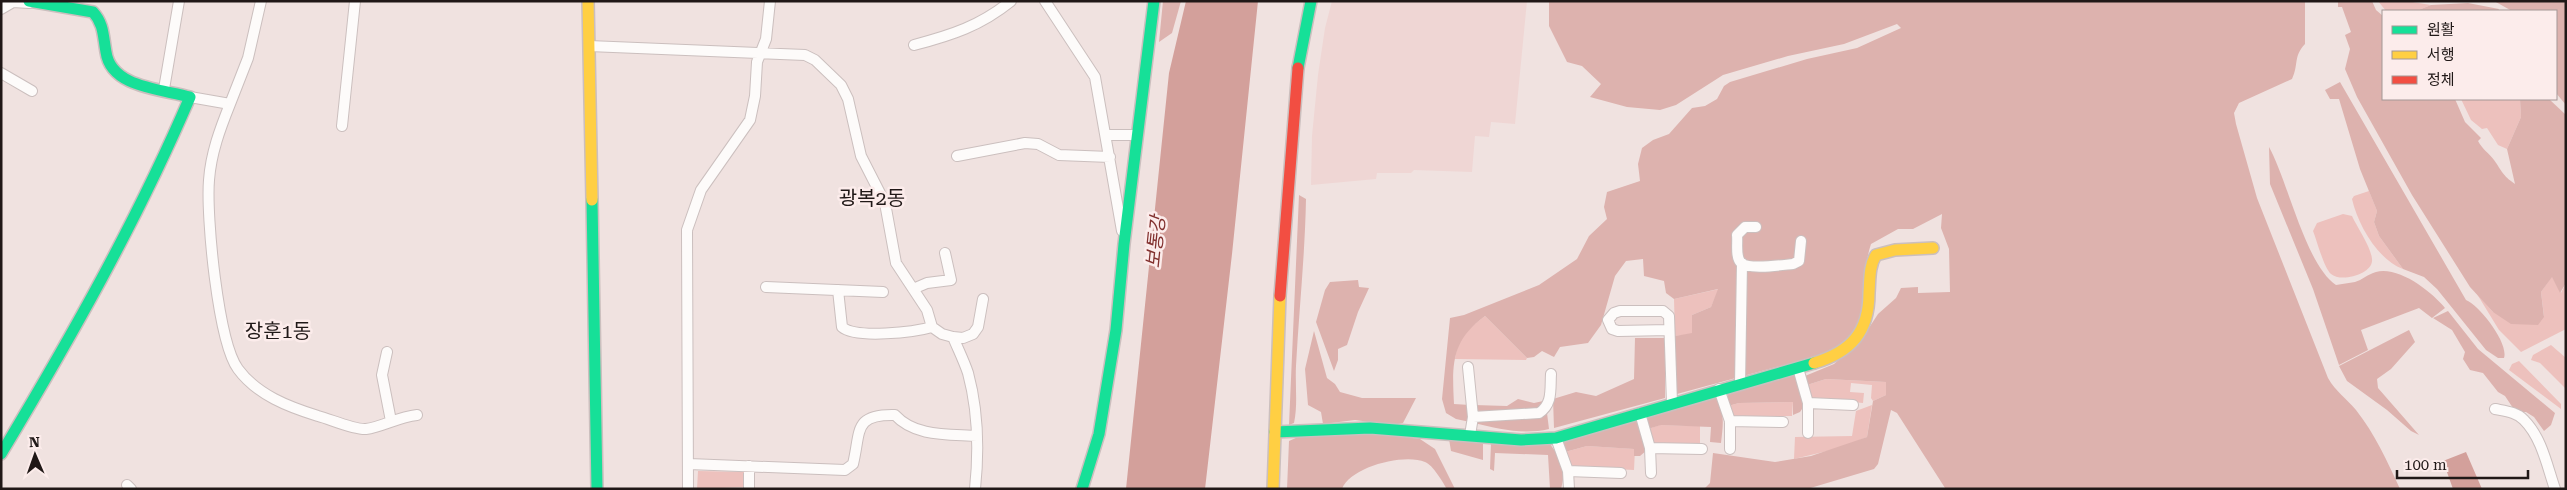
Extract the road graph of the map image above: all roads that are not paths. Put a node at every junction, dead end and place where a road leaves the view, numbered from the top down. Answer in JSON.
{"nodes":[{"id":1,"x":179,"y":1,"type":"edge"},
{"id":2,"x":261,"y":1,"type":"edge"},
{"id":3,"x":355,"y":1,"type":"edge"},
{"id":4,"x":588,"y":1,"type":"edge"},
{"id":5,"x":770,"y":1,"type":"edge"},
{"id":6,"x":1011,"y":1,"type":"edge"},
{"id":7,"x":1045,"y":1,"type":"edge"},
{"id":8,"x":1154,"y":1,"type":"edge"},
{"id":9,"x":1312,"y":1,"type":"edge"},
{"id":10,"x":29,"y":2,"type":"edge"},
{"id":11,"x":1,"y":9,"type":"edge"},
{"id":12,"x":914,"y":45,"type":"dead end"},
{"id":13,"x":589,"y":46,"type":"junction"},
{"id":14,"x":760,"y":55,"type":"junction"},
{"id":15,"x":1,"y":73,"type":"edge"},
{"id":16,"x":164,"y":89,"type":"junction"},
{"id":17,"x":32,"y":91,"type":"dead end"},
{"id":18,"x":190,"y":97,"type":"junction"},
{"id":19,"x":230,"y":104,"type":"junction"},
{"id":20,"x":342,"y":126,"type":"dead end"},
{"id":21,"x":1106,"y":135,"type":"junction"},
{"id":22,"x":1137,"y":135,"type":"junction"},
{"id":23,"x":957,"y":156,"type":"dead end"},
{"id":24,"x":1110,"y":157,"type":"junction"},
{"id":25,"x":1756,"y":227,"type":"dead end"},
{"id":26,"x":1801,"y":241,"type":"dead end"},
{"id":27,"x":1124,"y":244,"type":"junction"},
{"id":28,"x":1933,"y":248,"type":"dead end"},
{"id":29,"x":945,"y":253,"type":"dead end"},
{"id":30,"x":1742,"y":263,"type":"junction"},
{"id":31,"x":766,"y":287,"type":"dead end"},
{"id":32,"x":913,"y":289,"type":"junction"},
{"id":33,"x":838,"y":290,"type":"junction"},
{"id":34,"x":883,"y":292,"type":"dead end"},
{"id":35,"x":983,"y":299,"type":"dead end"},
{"id":36,"x":932,"y":326,"type":"junction"},
{"id":37,"x":1669,"y":330,"type":"junction"},
{"id":38,"x":953,"y":337,"type":"junction"},
{"id":39,"x":387,"y":352,"type":"dead end"},
{"id":40,"x":1468,"y":367,"type":"dead end"},
{"id":41,"x":1798,"y":368,"type":"junction"},
{"id":42,"x":1550,"y":374,"type":"dead end"},
{"id":43,"x":1740,"y":384,"type":"junction"},
{"id":44,"x":1719,"y":390,"type":"junction"},
{"id":45,"x":1672,"y":403,"type":"junction"},
{"id":46,"x":1808,"y":403,"type":"junction"},
{"id":47,"x":1853,"y":405,"type":"dead end"},
{"id":48,"x":2495,"y":409,"type":"dead end"},
{"id":49,"x":1640,"y":413,"type":"junction"},
{"id":50,"x":417,"y":415,"type":"dead end"},
{"id":51,"x":1473,"y":417,"type":"junction"},
{"id":52,"x":391,"y":421,"type":"junction"},
{"id":53,"x":1730,"y":421,"type":"junction"},
{"id":54,"x":1783,"y":422,"type":"dead end"},
{"id":55,"x":1275,"y":432,"type":"junction"},
{"id":56,"x":1808,"y":433,"type":"dead end"},
{"id":57,"x":1470,"y":435,"type":"junction"},
{"id":58,"x":977,"y":436,"type":"junction"},
{"id":59,"x":1556,"y":438,"type":"junction"},
{"id":60,"x":1650,"y":448,"type":"junction"},
{"id":61,"x":1702,"y":449,"type":"dead end"},
{"id":62,"x":1730,"y":449,"type":"dead end"},
{"id":63,"x":1,"y":454,"type":"edge"},
{"id":64,"x":689,"y":464,"type":"junction"},
{"id":65,"x":749,"y":466,"type":"junction"},
{"id":66,"x":1568,"y":471,"type":"junction"},
{"id":67,"x":1621,"y":473,"type":"dead end"},
{"id":68,"x":1650,"y":473,"type":"dead end"},
{"id":69,"x":597,"y":489,"type":"edge"},
{"id":70,"x":688,"y":489,"type":"edge"},
{"id":71,"x":749,"y":489,"type":"edge"},
{"id":72,"x":976,"y":489,"type":"edge"},
{"id":73,"x":1082,"y":489,"type":"edge"},
{"id":74,"x":1273,"y":489,"type":"edge"},
{"id":75,"x":1568,"y":489,"type":"edge"},
{"id":76,"x":2555,"y":489,"type":"edge"}],
"edges":[{"from":1,"to":16,"type":"street"},
{"from":2,"to":19,"type":"street"},
{"from":3,"to":20,"type":"street"},
{"from":4,"to":13,"type":"street"},
{"from":5,"to":14,"type":"street"},
{"from":6,"to":12,"type":"street"},
{"from":7,"to":21,"type":"street"},
{"from":8,"to":22,"type":"street"},
{"from":9,"to":55,"type":"street"},
{"from":10,"to":11,"type":"street"},
{"from":10,"to":16,"type":"street"},
{"from":13,"to":14,"type":"street"},
{"from":13,"to":69,"type":"street"},
{"from":14,"to":32,"type":"street"},
{"from":14,"to":64,"type":"street"},
{"from":15,"to":17,"type":"street"},
{"from":16,"to":18,"type":"street"},
{"from":18,"to":19,"type":"street"},
{"from":18,"to":63,"type":"street"},
{"from":19,"to":52,"type":"street"},
{"from":21,"to":22,"type":"street"},
{"from":21,"to":24,"type":"street"},
{"from":22,"to":27,"type":"street"},
{"from":23,"to":24,"type":"street"},
{"from":24,"to":27,"type":"street"},
{"from":25,"to":30,"type":"street"},
{"from":26,"to":30,"type":"street"},
{"from":27,"to":73,"type":"street"},
{"from":28,"to":41,"type":"street"},
{"from":29,"to":32,"type":"street"},
{"from":30,"to":43,"type":"street"},
{"from":31,"to":33,"type":"street"},
{"from":32,"to":36,"type":"street"},
{"from":33,"to":34,"type":"street"},
{"from":33,"to":36,"type":"street"},
{"from":35,"to":38,"type":"street"},
{"from":36,"to":38,"type":"street"},
{"from":37,"to":37,"type":"street"},
{"from":37,"to":45,"type":"street"},
{"from":38,"to":58,"type":"street"},
{"from":39,"to":52,"type":"street"},
{"from":40,"to":51,"type":"street"},
{"from":41,"to":43,"type":"street"},
{"from":41,"to":46,"type":"street"},
{"from":42,"to":51,"type":"street"},
{"from":43,"to":44,"type":"street"},
{"from":44,"to":45,"type":"street"},
{"from":44,"to":53,"type":"street"},
{"from":45,"to":49,"type":"street"},
{"from":46,"to":47,"type":"street"},
{"from":46,"to":56,"type":"street"},
{"from":48,"to":76,"type":"street"},
{"from":49,"to":59,"type":"street"},
{"from":49,"to":60,"type":"street"},
{"from":50,"to":52,"type":"street"},
{"from":51,"to":57,"type":"street"},
{"from":53,"to":54,"type":"street"},
{"from":53,"to":62,"type":"street"},
{"from":55,"to":57,"type":"street"},
{"from":55,"to":74,"type":"street"},
{"from":57,"to":59,"type":"street"},
{"from":58,"to":65,"type":"street"},
{"from":58,"to":72,"type":"street"},
{"from":59,"to":66,"type":"street"},
{"from":60,"to":61,"type":"street"},
{"from":60,"to":68,"type":"street"},
{"from":64,"to":65,"type":"street"},
{"from":64,"to":70,"type":"street"},
{"from":65,"to":71,"type":"street"},
{"from":66,"to":67,"type":"street"},
{"from":66,"to":75,"type":"street"}]}
